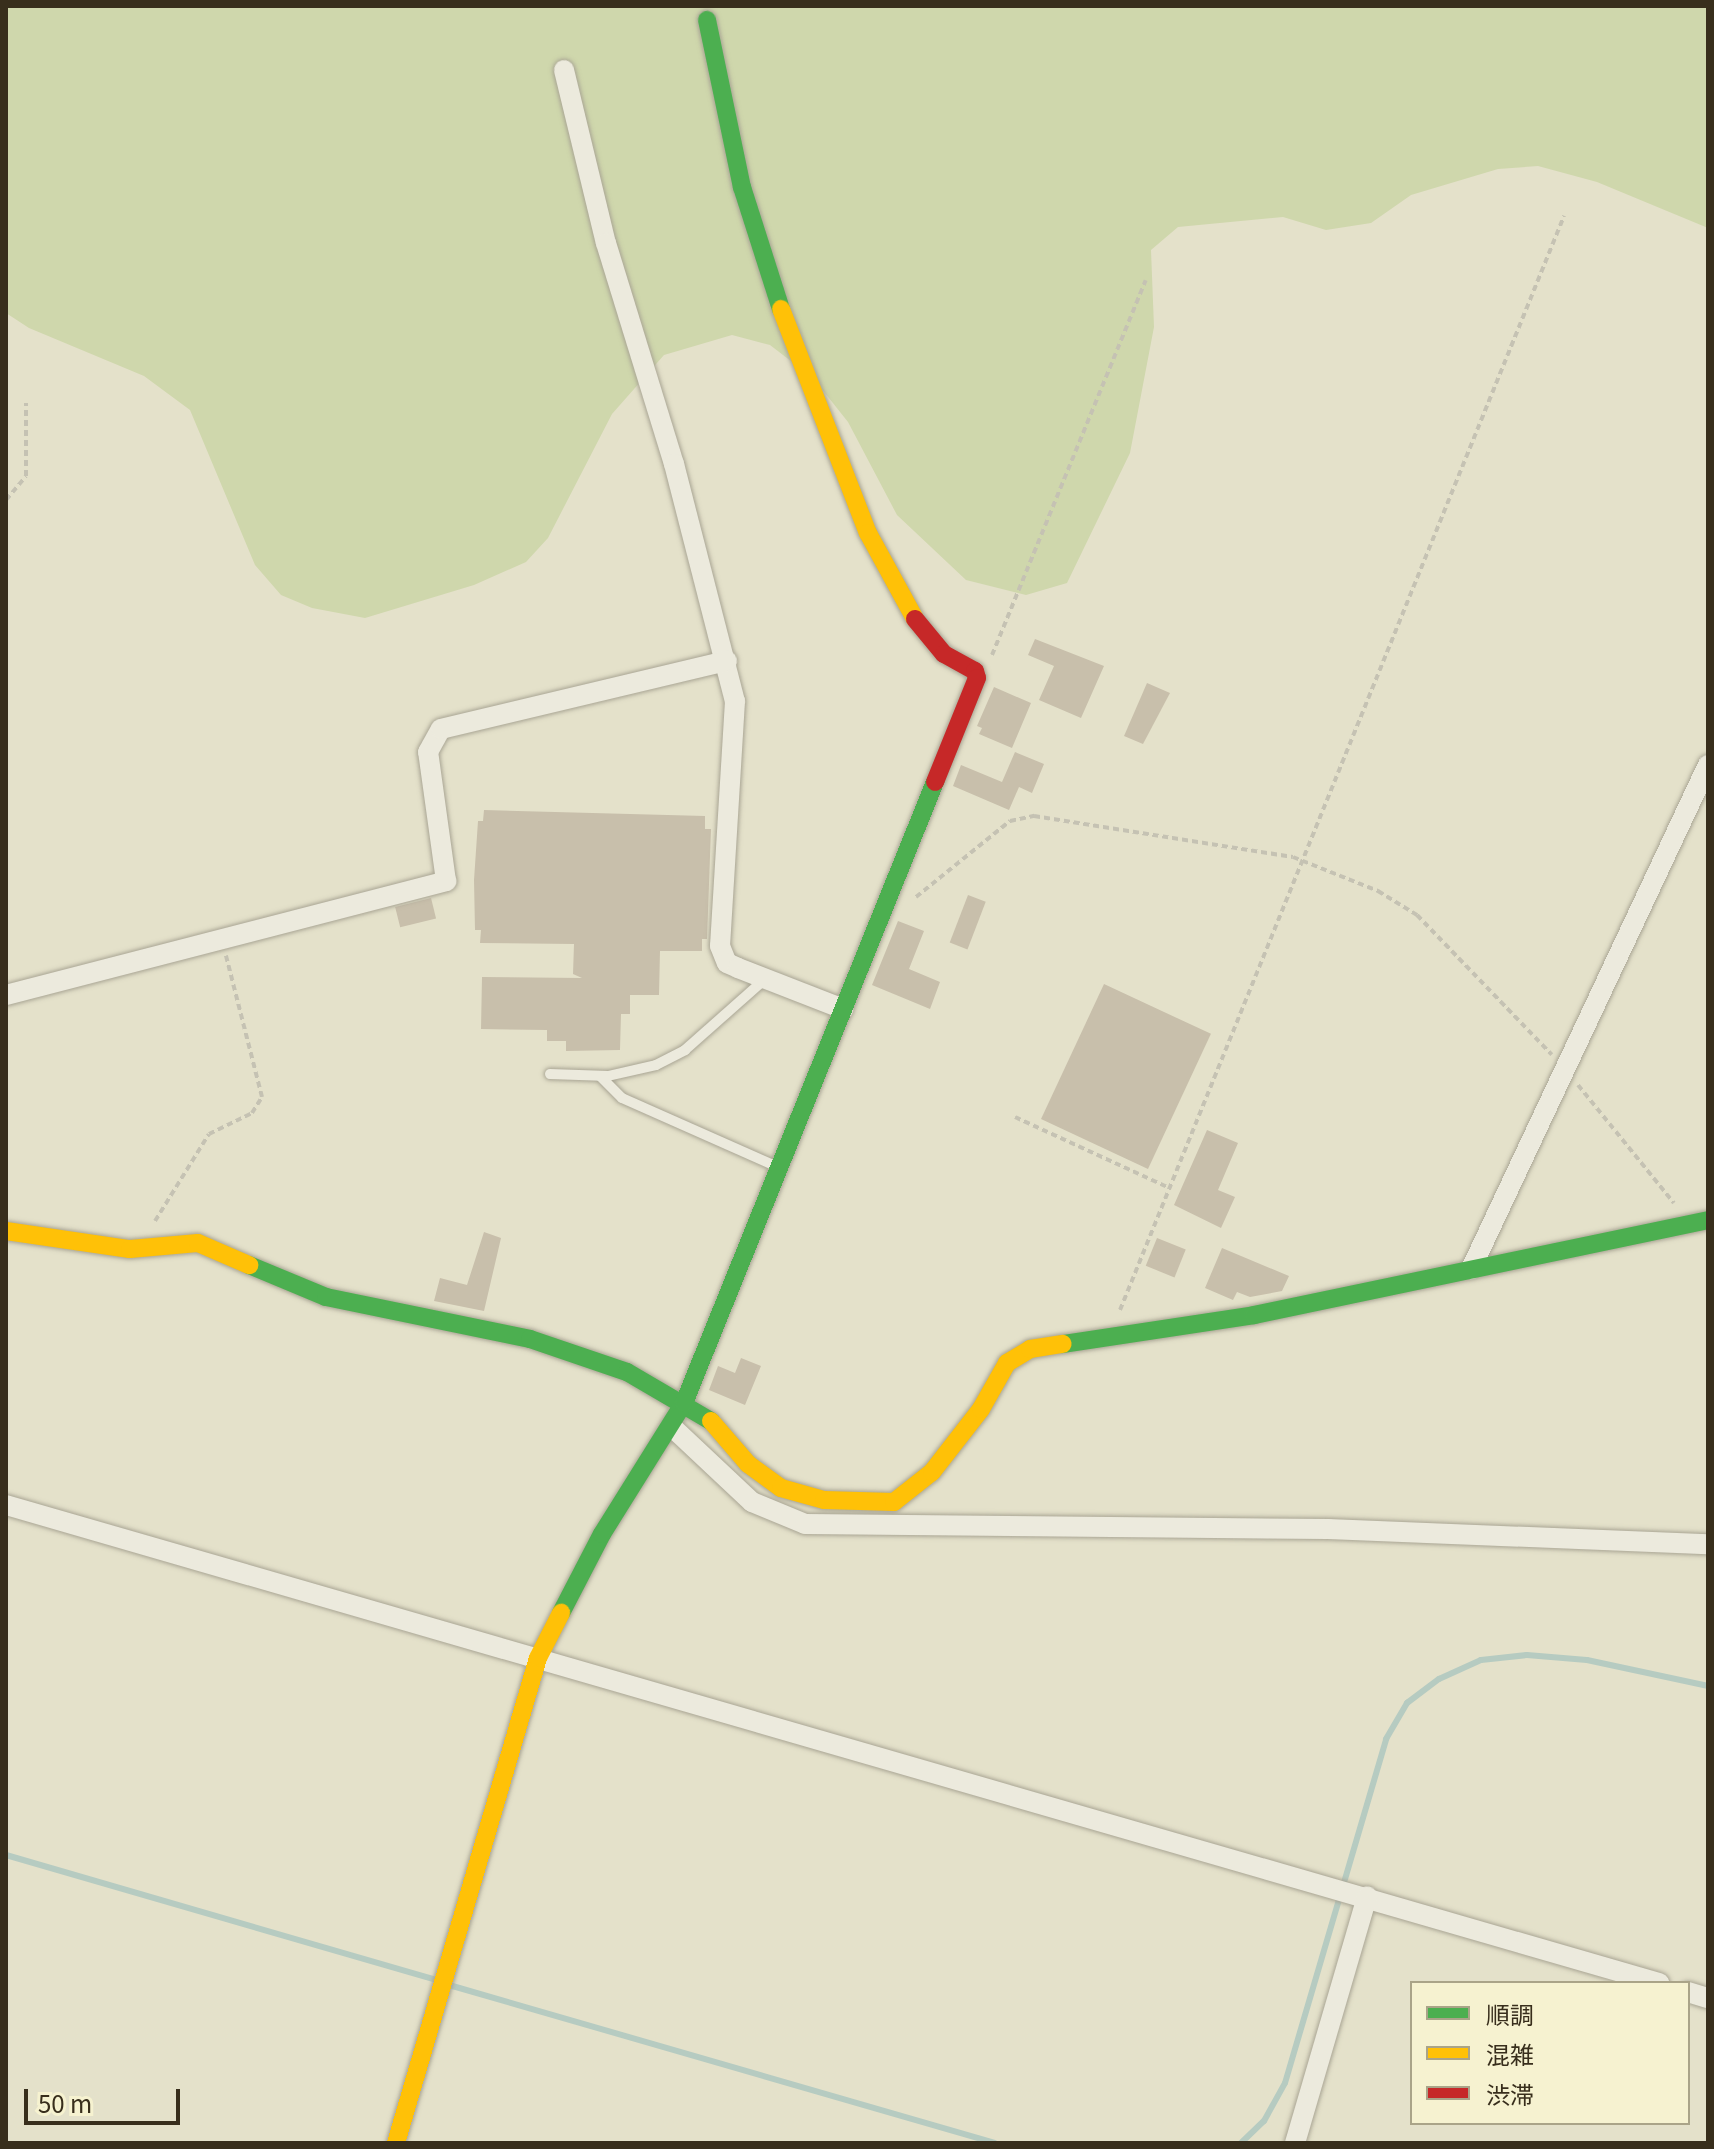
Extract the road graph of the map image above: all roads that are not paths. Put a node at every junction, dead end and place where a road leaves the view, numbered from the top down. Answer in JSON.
{"nodes":[{"id":1,"x":707,"y":20,"type":"dead end"},
{"id":2,"x":564,"y":70,"type":"dead end"},
{"id":3,"x":727,"y":661,"type":"junction"},
{"id":4,"x":1708,"y":765,"type":"edge"},
{"id":5,"x":765,"y":979,"type":"junction"},
{"id":6,"x":6,"y":995,"type":"edge"},
{"id":7,"x":843,"y":1009,"type":"junction"},
{"id":8,"x":550,"y":1074,"type":"dead end"},
{"id":9,"x":600,"y":1076,"type":"junction"},
{"id":10,"x":778,"y":1167,"type":"junction"},
{"id":11,"x":1708,"y":1220,"type":"edge"},
{"id":12,"x":6,"y":1231,"type":"edge"},
{"id":13,"x":1471,"y":1269,"type":"junction"},
{"id":14,"x":684,"y":1403,"type":"junction"},
{"id":15,"x":671,"y":1426,"type":"junction"},
{"id":16,"x":6,"y":1505,"type":"edge"},
{"id":17,"x":1708,"y":1544,"type":"edge"},
{"id":18,"x":538,"y":1658,"type":"junction"},
{"id":19,"x":1367,"y":1896,"type":"junction"},
{"id":20,"x":1652,"y":1981,"type":"edge"},
{"id":21,"x":396,"y":2143,"type":"edge"},
{"id":22,"x":1295,"y":2143,"type":"edge"}],
"edges":[{"from":1,"to":7,"type":"street"},
{"from":2,"to":3,"type":"street"},
{"from":3,"to":5,"type":"street"},
{"from":3,"to":6,"type":"street"},
{"from":4,"to":13,"type":"street"},
{"from":5,"to":7,"type":"street"},
{"from":5,"to":9,"type":"lane"},
{"from":7,"to":10,"type":"street"},
{"from":8,"to":9,"type":"lane"},
{"from":9,"to":10,"type":"lane"},
{"from":10,"to":14,"type":"street"},
{"from":11,"to":13,"type":"street"},
{"from":12,"to":14,"type":"street"},
{"from":13,"to":14,"type":"street"},
{"from":14,"to":15,"type":"street"},
{"from":15,"to":17,"type":"street"},
{"from":15,"to":18,"type":"street"},
{"from":16,"to":18,"type":"street"},
{"from":18,"to":19,"type":"street"},
{"from":18,"to":21,"type":"street"},
{"from":19,"to":20,"type":"street"},
{"from":19,"to":22,"type":"street"}]}
